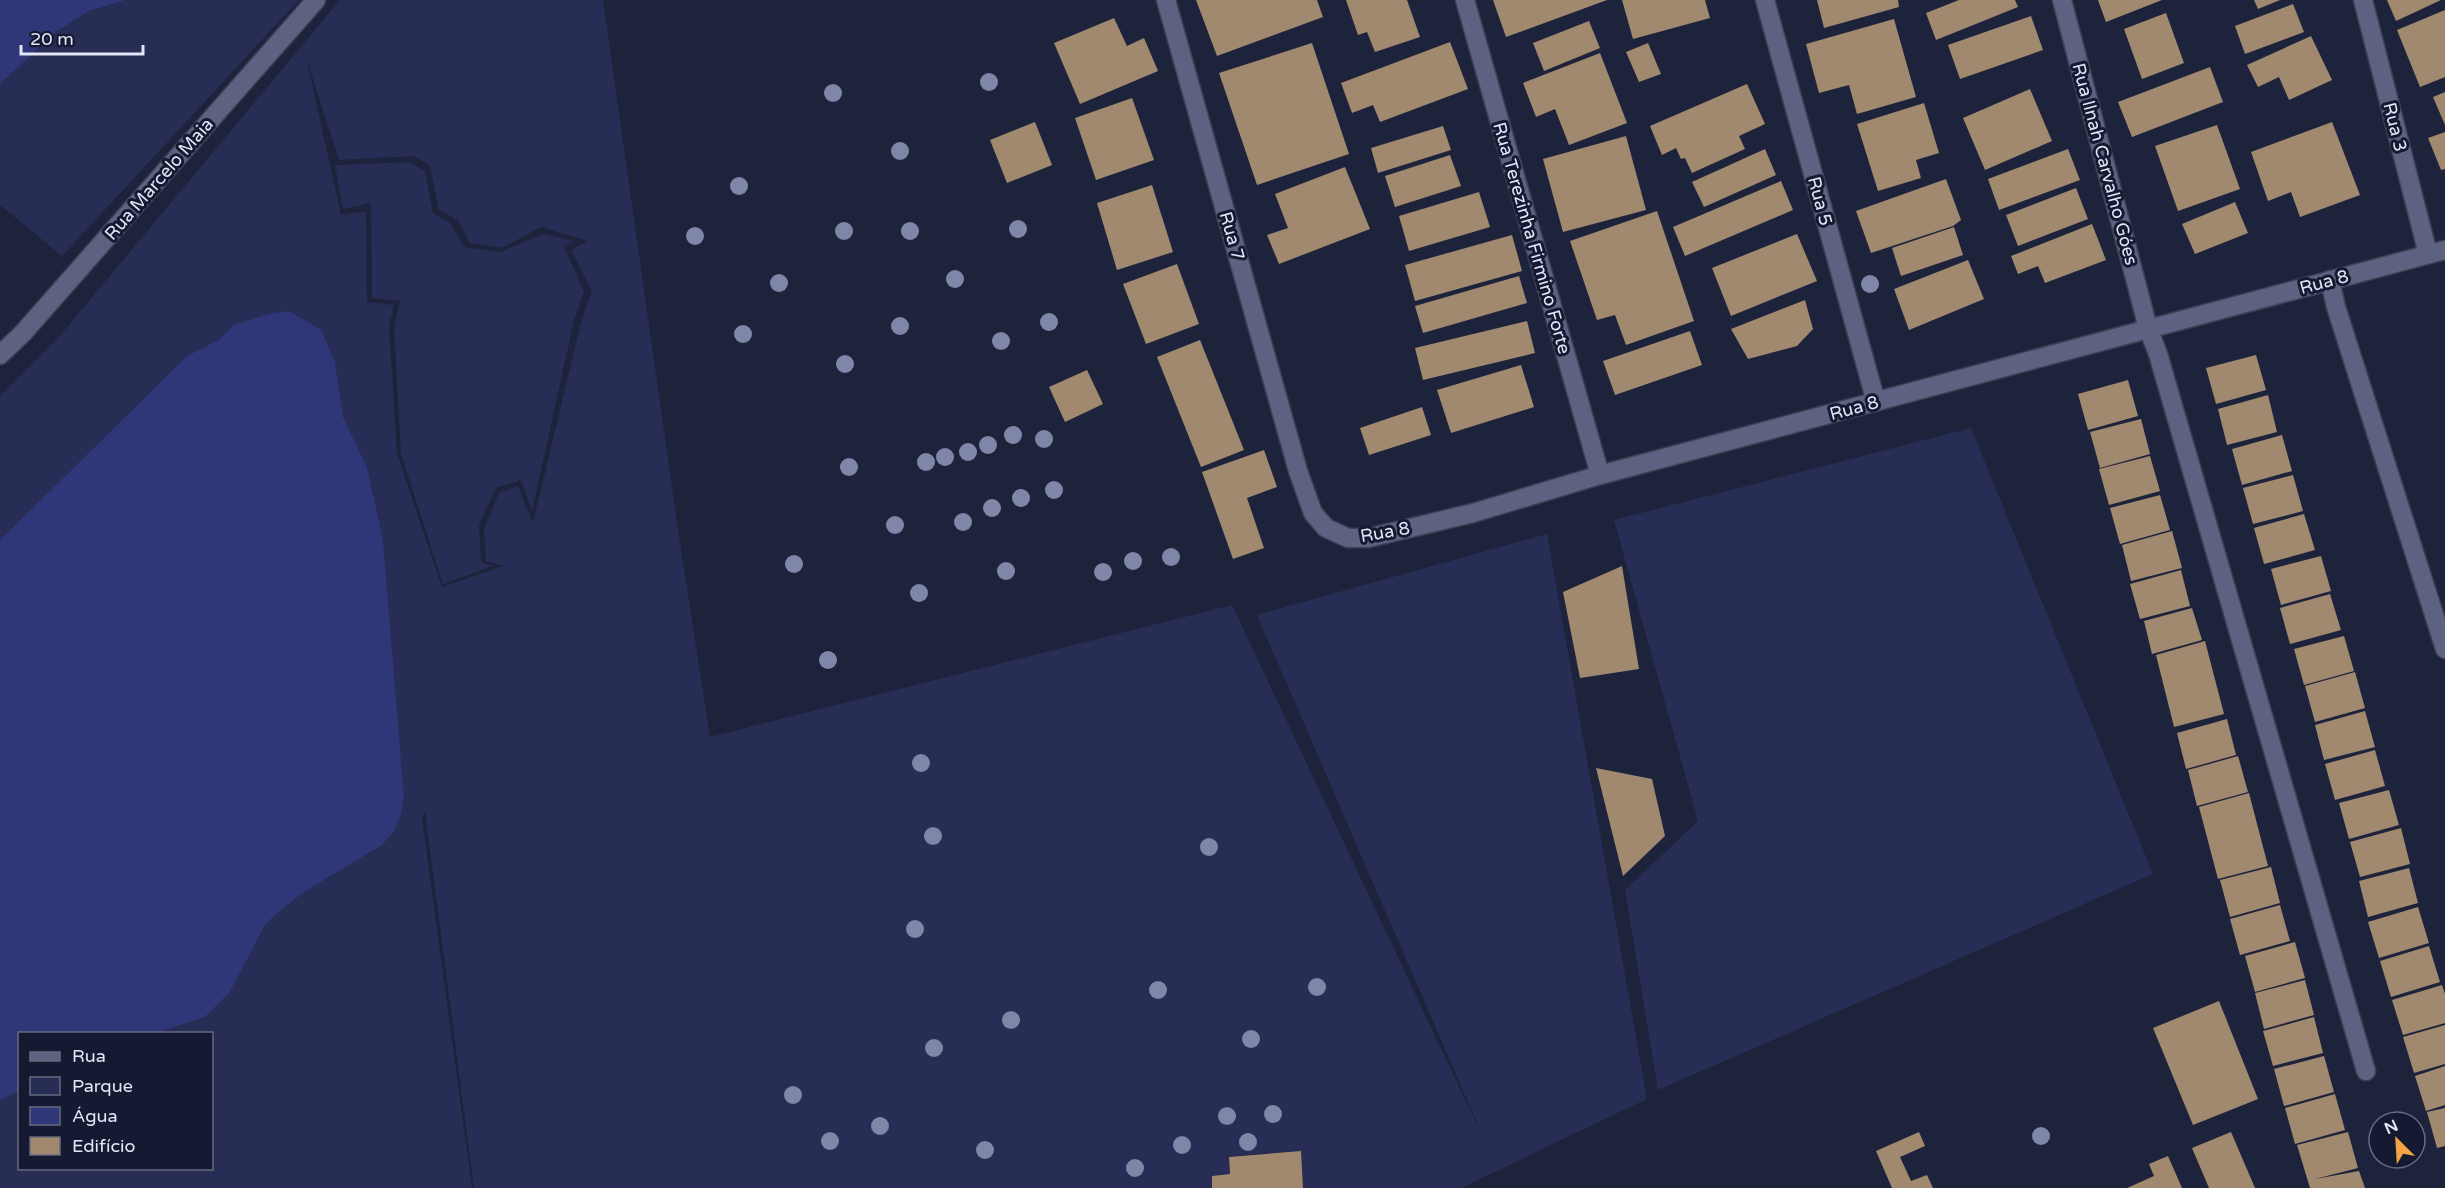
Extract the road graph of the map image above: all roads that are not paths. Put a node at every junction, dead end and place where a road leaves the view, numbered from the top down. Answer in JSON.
{"nodes":[{"id":1,"x":316,"y":0,"type":"edge"},
{"id":2,"x":1166,"y":0,"type":"edge"},
{"id":3,"x":1465,"y":0,"type":"edge"},
{"id":4,"x":1765,"y":0,"type":"edge"},
{"id":5,"x":2062,"y":0,"type":"edge"},
{"id":6,"x":2363,"y":0,"type":"edge"},
{"id":7,"x":2436,"y":252,"type":"edge"},
{"id":8,"x":2330,"y":280,"type":"junction"},
{"id":9,"x":2148,"y":328,"type":"junction"},
{"id":10,"x":0,"y":355,"type":"edge"},
{"id":11,"x":1876,"y":402,"type":"junction"},
{"id":12,"x":1298,"y":471,"type":"joint"},
{"id":13,"x":1600,"y":475,"type":"junction"},
{"id":14,"x":2445,"y":649,"type":"edge"},
{"id":15,"x":2366,"y":1071,"type":"dead end"}],
"edges":[{"from":1,"to":10,"type":"street","name":"Rua Marcelo Maia"},
{"from":2,"to":12,"type":"street","name":"Rua 7"},
{"from":3,"to":13,"type":"street","name":"Rua Terezinha Firmino Forte"},
{"from":4,"to":11,"type":"street","name":"Rua 5"},
{"from":5,"to":9,"type":"street","name":"Rua Ilnah Carvalho Góes"},
{"from":6,"to":7,"type":"street","name":"Rua 3"},
{"from":7,"to":8,"type":"street","name":"Rua 8"},
{"from":8,"to":9,"type":"street","name":"Rua 8"},
{"from":8,"to":14,"type":"street"},
{"from":9,"to":11,"type":"street","name":"Rua 8"},
{"from":9,"to":15,"type":"street","name":"Rua Ilnah Carvalho Góes"},
{"from":11,"to":13,"type":"street","name":"Rua 8"},
{"from":12,"to":13,"type":"street","name":"Rua 8"}]}
